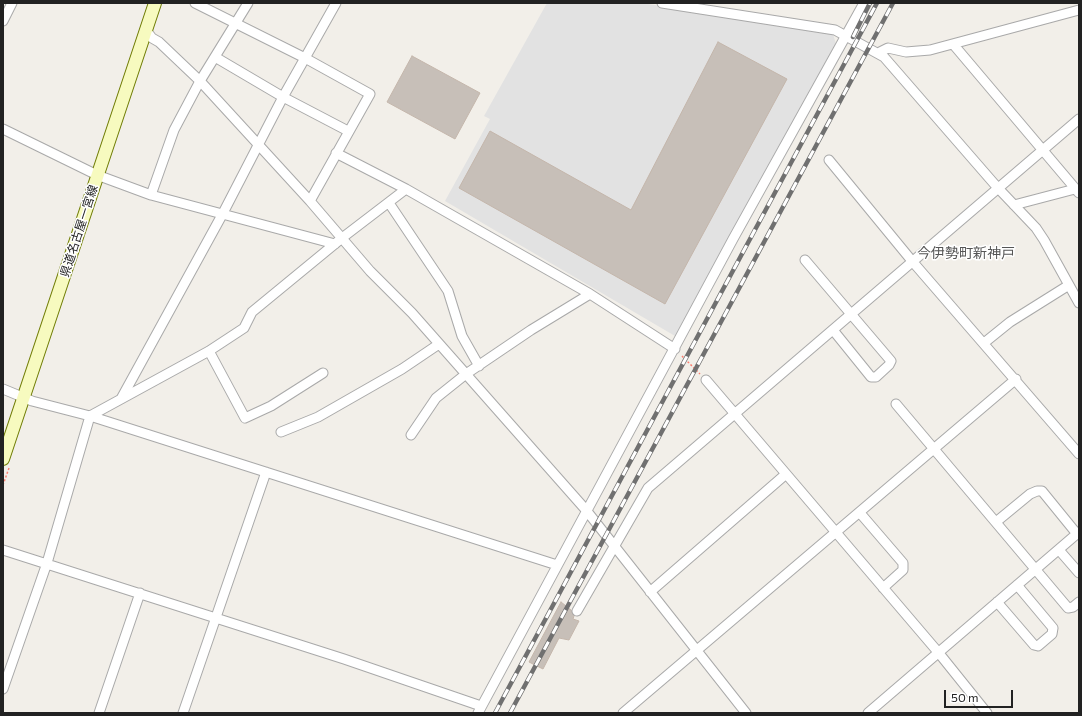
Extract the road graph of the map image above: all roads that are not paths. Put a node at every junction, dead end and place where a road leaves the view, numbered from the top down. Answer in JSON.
{"nodes":[{"id":1,"x":12,"y":3,"type":"edge"},
{"id":2,"x":155,"y":3,"type":"edge"},
{"id":3,"x":195,"y":3,"type":"edge"},
{"id":4,"x":248,"y":3,"type":"edge"},
{"id":5,"x":336,"y":3,"type":"edge"},
{"id":6,"x":662,"y":3,"type":"edge"},
{"id":7,"x":864,"y":3,"type":"edge"},
{"id":8,"x":1079,"y":10,"type":"edge"},
{"id":9,"x":3,"y":21,"type":"edge"},
{"id":10,"x":236,"y":24,"type":"junction"},
{"id":11,"x":146,"y":30,"type":"junction"},
{"id":12,"x":846,"y":36,"type":"junction"},
{"id":13,"x":954,"y":44,"type":"junction"},
{"id":14,"x":878,"y":53,"type":"junction"},
{"id":15,"x":215,"y":57,"type":"junction"},
{"id":16,"x":305,"y":58,"type":"junction"},
{"id":17,"x":200,"y":81,"type":"junction"},
{"id":18,"x":283,"y":97,"type":"junction"},
{"id":19,"x":1079,"y":119,"type":"edge"},
{"id":20,"x":3,"y":129,"type":"edge"},
{"id":21,"x":348,"y":131,"type":"junction"},
{"id":22,"x":257,"y":145,"type":"junction"},
{"id":23,"x":1043,"y":149,"type":"junction"},
{"id":24,"x":336,"y":153,"type":"junction"},
{"id":25,"x":829,"y":160,"type":"dead end"},
{"id":26,"x":97,"y":175,"type":"junction"},
{"id":27,"x":997,"y":188,"type":"junction"},
{"id":28,"x":406,"y":190,"type":"junction"},
{"id":29,"x":1077,"y":191,"type":"edge"},
{"id":30,"x":151,"y":195,"type":"junction"},
{"id":31,"x":310,"y":201,"type":"junction"},
{"id":32,"x":389,"y":203,"type":"junction"},
{"id":33,"x":1014,"y":205,"type":"junction"},
{"id":34,"x":222,"y":215,"type":"junction"},
{"id":35,"x":339,"y":241,"type":"junction"},
{"id":36,"x":805,"y":260,"type":"dead end"},
{"id":37,"x":912,"y":261,"type":"junction"},
{"id":38,"x":1069,"y":285,"type":"junction"},
{"id":39,"x":590,"y":294,"type":"junction"},
{"id":40,"x":1079,"y":302,"type":"edge"},
{"id":41,"x":851,"y":314,"type":"junction"},
{"id":42,"x":832,"y":330,"type":"junction"},
{"id":43,"x":984,"y":343,"type":"junction"},
{"id":44,"x":440,"y":344,"type":"junction"},
{"id":45,"x":675,"y":349,"type":"junction"},
{"id":46,"x":209,"y":351,"type":"junction"},
{"id":47,"x":479,"y":366,"type":"junction"},
{"id":48,"x":323,"y":374,"type":"dead end"},
{"id":49,"x":466,"y":374,"type":"junction"},
{"id":50,"x":1016,"y":379,"type":"junction"},
{"id":51,"x":706,"y":380,"type":"road end"},
{"id":52,"x":3,"y":389,"type":"edge"},
{"id":53,"x":24,"y":397,"type":"junction"},
{"id":54,"x":121,"y":399,"type":"junction"},
{"id":55,"x":896,"y":404,"type":"dead end"},
{"id":56,"x":735,"y":413,"type":"junction"},
{"id":57,"x":90,"y":416,"type":"junction"},
{"id":58,"x":281,"y":432,"type":"dead end"},
{"id":59,"x":411,"y":435,"type":"dead end"},
{"id":60,"x":934,"y":448,"type":"junction"},
{"id":61,"x":1079,"y":454,"type":"edge"},
{"id":62,"x":3,"y":459,"type":"edge"},
{"id":63,"x":266,"y":472,"type":"junction"},
{"id":64,"x":786,"y":474,"type":"junction"},
{"id":65,"x":586,"y":510,"type":"junction"},
{"id":66,"x":860,"y":513,"type":"junction"},
{"id":67,"x":996,"y":522,"type":"junction"},
{"id":68,"x":836,"y":533,"type":"junction"},
{"id":69,"x":1078,"y":533,"type":"edge"},
{"id":70,"x":614,"y":545,"type":"junction"},
{"id":71,"x":3,"y":550,"type":"edge"},
{"id":72,"x":1059,"y":550,"type":"junction"},
{"id":73,"x":46,"y":563,"type":"junction"},
{"id":74,"x":557,"y":565,"type":"junction"},
{"id":75,"x":1036,"y":568,"type":"junction"},
{"id":76,"x":1079,"y":573,"type":"edge"},
{"id":77,"x":1017,"y":585,"type":"junction"},
{"id":78,"x":883,"y":588,"type":"junction"},
{"id":79,"x":650,"y":592,"type":"junction"},
{"id":80,"x":140,"y":593,"type":"junction"},
{"id":81,"x":997,"y":602,"type":"junction"},
{"id":82,"x":1079,"y":602,"type":"edge"},
{"id":83,"x":577,"y":611,"type":"dead end"},
{"id":84,"x":216,"y":618,"type":"junction"},
{"id":85,"x":696,"y":651,"type":"junction"},
{"id":86,"x":938,"y":652,"type":"junction"},
{"id":87,"x":3,"y":689,"type":"edge"},
{"id":88,"x":480,"y":710,"type":"edge"},
{"id":89,"x":99,"y":713,"type":"edge"},
{"id":90,"x":183,"y":713,"type":"edge"},
{"id":91,"x":623,"y":713,"type":"edge"},
{"id":92,"x":746,"y":713,"type":"edge"},
{"id":93,"x":868,"y":713,"type":"edge"},
{"id":94,"x":987,"y":713,"type":"edge"}],
"edges":[{"from":1,"to":9,"type":"street"},
{"from":2,"to":11,"type":"main road","name":"県道名古屋一宮線"},
{"from":3,"to":10,"type":"street"},
{"from":4,"to":10,"type":"street"},
{"from":5,"to":16,"type":"street"},
{"from":6,"to":12,"type":"street"},
{"from":7,"to":12,"type":"street"},
{"from":8,"to":13,"type":"street"},
{"from":10,"to":15,"type":"street"},
{"from":10,"to":16,"type":"street"},
{"from":11,"to":17,"type":"street"},
{"from":11,"to":26,"type":"main road","name":"県道名古屋一宮線"},
{"from":12,"to":14,"type":"street"},
{"from":12,"to":45,"type":"street"},
{"from":13,"to":14,"type":"street"},
{"from":13,"to":23,"type":"street"},
{"from":14,"to":27,"type":"street"},
{"from":15,"to":17,"type":"street"},
{"from":15,"to":18,"type":"street"},
{"from":16,"to":18,"type":"street"},
{"from":16,"to":21,"type":"street"},
{"from":17,"to":22,"type":"street"},
{"from":17,"to":30,"type":"street"},
{"from":18,"to":21,"type":"street"},
{"from":18,"to":22,"type":"street"},
{"from":19,"to":23,"type":"street"},
{"from":20,"to":26,"type":"street"},
{"from":21,"to":24,"type":"street"},
{"from":22,"to":31,"type":"street"},
{"from":22,"to":34,"type":"street"},
{"from":23,"to":27,"type":"street"},
{"from":23,"to":29,"type":"street"},
{"from":24,"to":28,"type":"street"},
{"from":24,"to":31,"type":"street"},
{"from":25,"to":37,"type":"street"},
{"from":26,"to":30,"type":"street"},
{"from":26,"to":53,"type":"main road","name":"県道名古屋一宮線"},
{"from":27,"to":33,"type":"street"},
{"from":27,"to":37,"type":"street"},
{"from":28,"to":32,"type":"street"},
{"from":28,"to":39,"type":"street"},
{"from":29,"to":33,"type":"street"},
{"from":30,"to":34,"type":"street"},
{"from":31,"to":35,"type":"street"},
{"from":32,"to":35,"type":"street"},
{"from":32,"to":47,"type":"street"},
{"from":33,"to":38,"type":"street"},
{"from":34,"to":35,"type":"street"},
{"from":34,"to":54,"type":"street"},
{"from":35,"to":44,"type":"street"},
{"from":35,"to":46,"type":"street"},
{"from":36,"to":41,"type":"street"},
{"from":37,"to":41,"type":"street"},
{"from":37,"to":43,"type":"street"},
{"from":38,"to":40,"type":"street"},
{"from":38,"to":43,"type":"street"},
{"from":39,"to":45,"type":"street"},
{"from":39,"to":47,"type":"street"},
{"from":41,"to":42,"type":"street"},
{"from":41,"to":42,"type":"street"},
{"from":42,"to":56,"type":"street"},
{"from":43,"to":50,"type":"street"},
{"from":44,"to":49,"type":"street"},
{"from":44,"to":58,"type":"street"},
{"from":45,"to":65,"type":"street"},
{"from":46,"to":48,"type":"street"},
{"from":46,"to":54,"type":"street"},
{"from":47,"to":49,"type":"street"},
{"from":49,"to":59,"type":"street"},
{"from":49,"to":65,"type":"street"},
{"from":50,"to":60,"type":"street"},
{"from":50,"to":61,"type":"street"},
{"from":51,"to":56,"type":"street"},
{"from":52,"to":53,"type":"street"},
{"from":53,"to":57,"type":"street"},
{"from":53,"to":62,"type":"main road","name":"県道名古屋一宮線"},
{"from":54,"to":57,"type":"street"},
{"from":55,"to":60,"type":"street"},
{"from":56,"to":64,"type":"street"},
{"from":56,"to":70,"type":"street"},
{"from":57,"to":63,"type":"street"},
{"from":57,"to":73,"type":"street"},
{"from":60,"to":66,"type":"street"},
{"from":60,"to":67,"type":"street"},
{"from":63,"to":74,"type":"street"},
{"from":63,"to":84,"type":"street"},
{"from":64,"to":68,"type":"street"},
{"from":64,"to":79,"type":"street"},
{"from":65,"to":70,"type":"street"},
{"from":65,"to":74,"type":"street"},
{"from":66,"to":68,"type":"street"},
{"from":66,"to":78,"type":"street"},
{"from":67,"to":69,"type":"street"},
{"from":67,"to":75,"type":"street"},
{"from":68,"to":78,"type":"street"},
{"from":68,"to":85,"type":"street"},
{"from":69,"to":72,"type":"street"},
{"from":70,"to":79,"type":"street"},
{"from":70,"to":83,"type":"street"},
{"from":71,"to":73,"type":"street"},
{"from":72,"to":75,"type":"street"},
{"from":72,"to":76,"type":"street"},
{"from":73,"to":80,"type":"street"},
{"from":73,"to":87,"type":"street"},
{"from":74,"to":88,"type":"street"},
{"from":75,"to":77,"type":"street"},
{"from":75,"to":82,"type":"street"},
{"from":77,"to":81,"type":"street"},
{"from":77,"to":81,"type":"street"},
{"from":78,"to":86,"type":"street"},
{"from":79,"to":85,"type":"street"},
{"from":80,"to":84,"type":"street"},
{"from":80,"to":89,"type":"street"},
{"from":81,"to":86,"type":"street"},
{"from":84,"to":88,"type":"street"},
{"from":84,"to":90,"type":"street"},
{"from":85,"to":91,"type":"street"},
{"from":85,"to":92,"type":"street"},
{"from":86,"to":93,"type":"street"},
{"from":86,"to":94,"type":"street"}]}
